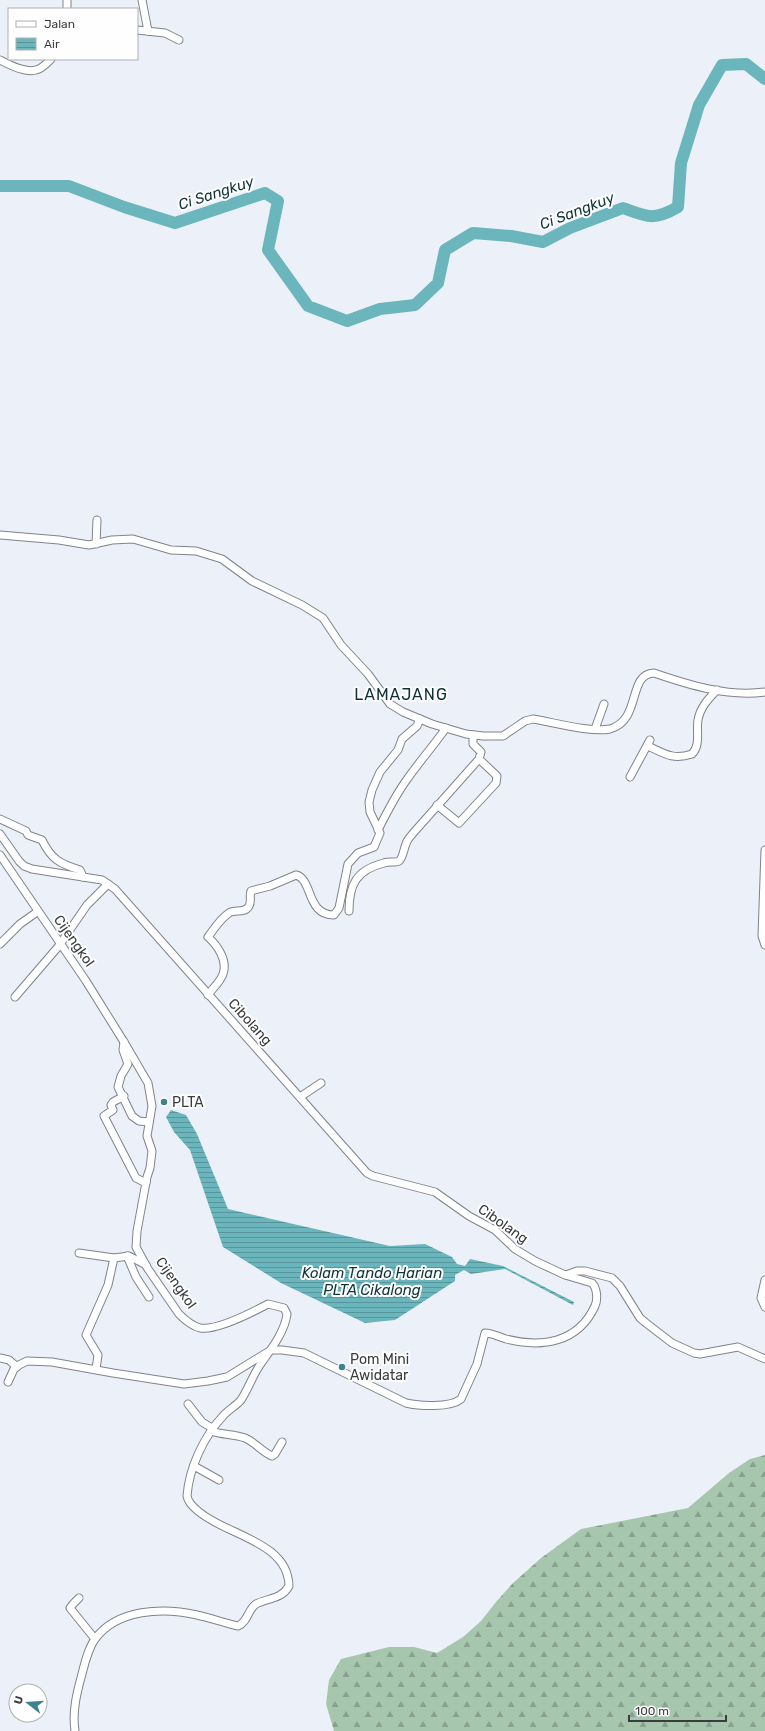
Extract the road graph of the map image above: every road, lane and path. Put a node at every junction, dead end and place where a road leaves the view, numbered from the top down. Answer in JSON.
{"nodes":[{"id":1,"x":142,"y":0,"type":"edge"},
{"id":2,"x":138,"y":30,"type":"edge"},
{"id":3,"x":148,"y":31,"type":"junction"},
{"id":4,"x":178,"y":40,"type":"dead end"},
{"id":5,"x":0,"y":60,"type":"edge"},
{"id":6,"x":50,"y":60,"type":"edge"},
{"id":7,"x":97,"y":520,"type":"dead end"},
{"id":8,"x":0,"y":535,"type":"edge"},
{"id":9,"x":96,"y":544,"type":"junction"},
{"id":10,"x":717,"y":690,"type":"junction"},
{"id":11,"x":765,"y":692,"type":"edge"},
{"id":12,"x":604,"y":704,"type":"dead end"},
{"id":13,"x":420,"y":719,"type":"junction"},
{"id":14,"x":446,"y":728,"type":"junction"},
{"id":15,"x":592,"y":729,"type":"junction"},
{"id":16,"x":473,"y":735,"type":"junction"},
{"id":17,"x":479,"y":759,"type":"junction"},
{"id":18,"x":630,"y":777,"type":"dead end"},
{"id":19,"x":437,"y":805,"type":"junction"},
{"id":20,"x":0,"y":819,"type":"edge"},
{"id":21,"x":378,"y":830,"type":"junction"},
{"id":22,"x":0,"y":834,"type":"edge"},
{"id":23,"x":765,"y":850,"type":"edge"},
{"id":24,"x":0,"y":855,"type":"edge"},
{"id":25,"x":83,"y":877,"type":"junction"},
{"id":26,"x":108,"y":884,"type":"junction"},
{"id":27,"x":349,"y":911,"type":"dead end"},
{"id":28,"x":37,"y":912,"type":"junction"},
{"id":29,"x":60,"y":943,"type":"junction"},
{"id":30,"x":0,"y":944,"type":"edge"},
{"id":31,"x":765,"y":945,"type":"edge"},
{"id":32,"x":208,"y":995,"type":"junction"},
{"id":33,"x":16,"y":997,"type":"dead end"},
{"id":34,"x":124,"y":1042,"type":"junction"},
{"id":35,"x":321,"y":1083,"type":"dead end"},
{"id":36,"x":124,"y":1096,"type":"junction"},
{"id":37,"x":300,"y":1097,"type":"junction"},
{"id":38,"x":149,"y":1122,"type":"junction"},
{"id":39,"x":146,"y":1183,"type":"junction"},
{"id":40,"x":79,"y":1253,"type":"dead end"},
{"id":41,"x":127,"y":1256,"type":"junction"},
{"id":42,"x":114,"y":1258,"type":"junction"},
{"id":43,"x":146,"y":1265,"type":"junction"},
{"id":44,"x":565,"y":1275,"type":"junction"},
{"id":45,"x":765,"y":1280,"type":"edge"},
{"id":46,"x":149,"y":1298,"type":"dead end"},
{"id":47,"x":765,"y":1307,"type":"edge"},
{"id":48,"x":271,"y":1350,"type":"junction"},
{"id":49,"x":0,"y":1358,"type":"edge"},
{"id":50,"x":765,"y":1359,"type":"edge"},
{"id":51,"x":17,"y":1367,"type":"junction"},
{"id":52,"x":96,"y":1369,"type":"junction"},
{"id":53,"x":8,"y":1382,"type":"dead end"},
{"id":54,"x":188,"y":1404,"type":"dead end"},
{"id":55,"x":211,"y":1429,"type":"junction"},
{"id":56,"x":282,"y":1442,"type":"dead end"},
{"id":57,"x":194,"y":1466,"type":"junction"},
{"id":58,"x":219,"y":1480,"type":"dead end"},
{"id":59,"x":79,"y":1598,"type":"dead end"},
{"id":60,"x":95,"y":1639,"type":"junction"},
{"id":61,"x":75,"y":1731,"type":"edge"}],
"edges":[{"from":1,"to":3,"type":"street"},
{"from":2,"to":3,"type":"street"},
{"from":3,"to":4,"type":"street"},
{"from":5,"to":6,"type":"street"},
{"from":7,"to":9,"type":"street"},
{"from":8,"to":9,"type":"street"},
{"from":9,"to":13,"type":"street"},
{"from":10,"to":11,"type":"street"},
{"from":10,"to":15,"type":"street"},
{"from":10,"to":18,"type":"street"},
{"from":12,"to":15,"type":"street"},
{"from":13,"to":14,"type":"street"},
{"from":13,"to":21,"type":"street"},
{"from":14,"to":16,"type":"street"},
{"from":14,"to":21,"type":"street"},
{"from":15,"to":16,"type":"street"},
{"from":16,"to":17,"type":"street"},
{"from":17,"to":19,"type":"street"},
{"from":17,"to":19,"type":"street"},
{"from":19,"to":27,"type":"street"},
{"from":20,"to":25,"type":"street"},
{"from":21,"to":32,"type":"street"},
{"from":22,"to":25,"type":"street","name":"Cibolang"},
{"from":23,"to":31,"type":"street"},
{"from":24,"to":28,"type":"street","name":"Cijengkol"},
{"from":25,"to":26,"type":"street","name":"Cibolang"},
{"from":26,"to":29,"type":"street"},
{"from":26,"to":32,"type":"street","name":"Cibolang"},
{"from":28,"to":29,"type":"street","name":"Cijengkol"},
{"from":28,"to":30,"type":"street"},
{"from":29,"to":33,"type":"street"},
{"from":29,"to":34,"type":"street","name":"Cijengkol"},
{"from":32,"to":37,"type":"street","name":"Cibolang"},
{"from":34,"to":36,"type":"street","name":"Cijengkol"},
{"from":34,"to":38,"type":"street","name":"Cijengkol"},
{"from":35,"to":37,"type":"street"},
{"from":36,"to":38,"type":"street","name":"Cijengkol"},
{"from":36,"to":39,"type":"street"},
{"from":37,"to":44,"type":"street","name":"Cibolang"},
{"from":38,"to":39,"type":"street","name":"Cijengkol"},
{"from":39,"to":43,"type":"street","name":"Cijengkol"},
{"from":40,"to":42,"type":"street"},
{"from":41,"to":42,"type":"street"},
{"from":41,"to":43,"type":"street"},
{"from":41,"to":46,"type":"street"},
{"from":42,"to":52,"type":"street"},
{"from":43,"to":48,"type":"street","name":"Cijengkol"},
{"from":44,"to":48,"type":"street","name":"Cibolang"},
{"from":44,"to":50,"type":"street"},
{"from":45,"to":47,"type":"street"},
{"from":48,"to":52,"type":"street"},
{"from":48,"to":55,"type":"street"},
{"from":49,"to":51,"type":"street"},
{"from":51,"to":52,"type":"street"},
{"from":51,"to":53,"type":"street"},
{"from":54,"to":55,"type":"street"},
{"from":55,"to":56,"type":"street"},
{"from":55,"to":57,"type":"street"},
{"from":57,"to":58,"type":"street"},
{"from":57,"to":60,"type":"street"},
{"from":59,"to":60,"type":"street"},
{"from":60,"to":61,"type":"street"}]}
